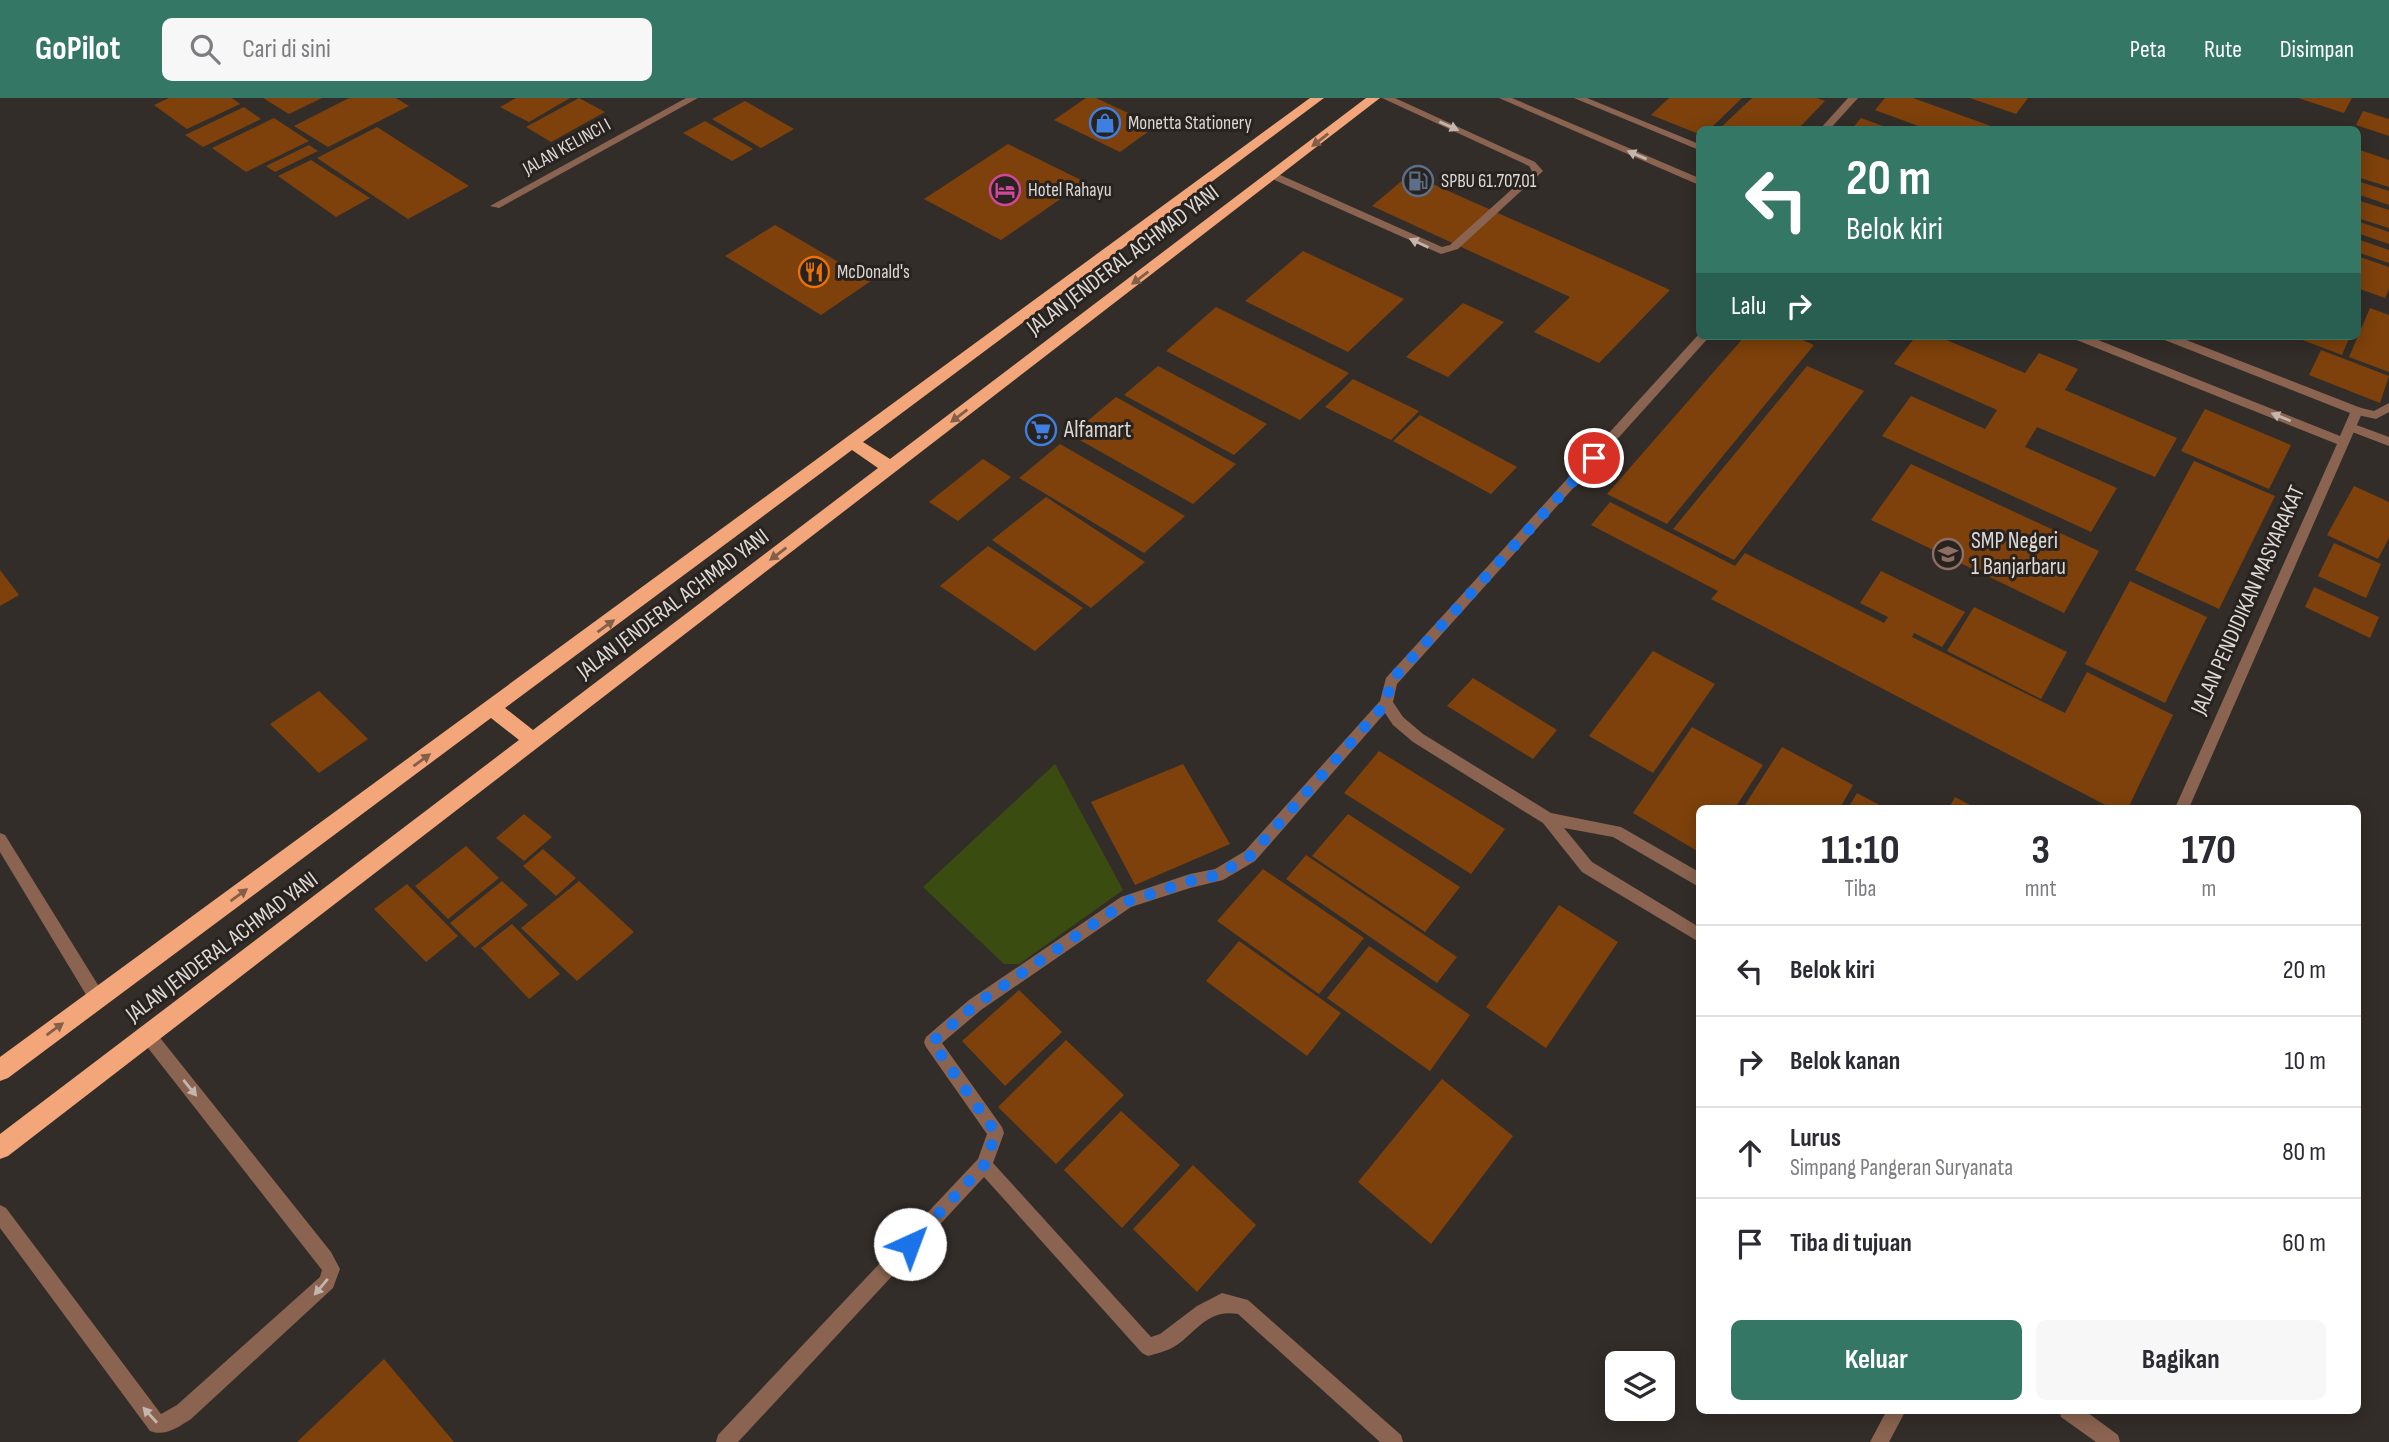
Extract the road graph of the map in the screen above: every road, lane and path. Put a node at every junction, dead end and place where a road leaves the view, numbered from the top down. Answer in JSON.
{"nodes":[{"id":1,"x":693,"y":98,"type":"edge"},
{"id":2,"x":1318,"y":98,"type":"edge"},
{"id":3,"x":1374,"y":98,"type":"edge"},
{"id":4,"x":1387,"y":98,"type":"edge"},
{"id":5,"x":1504,"y":98,"type":"edge"},
{"id":6,"x":1579,"y":98,"type":"edge"},
{"id":7,"x":1853,"y":98,"type":"edge"},
{"id":8,"x":1827,"y":126,"type":"edge"},
{"id":9,"x":1696,"y":146,"type":"edge"},
{"id":10,"x":1273,"y":176,"type":"junction"},
{"id":11,"x":1696,"y":181,"type":"edge"},
{"id":12,"x":495,"y":206,"type":"dead end"},
{"id":13,"x":1700,"y":340,"type":"edge"},
{"id":14,"x":2088,"y":340,"type":"edge"},
{"id":15,"x":2176,"y":340,"type":"edge"},
{"id":16,"x":2389,"y":407,"type":"edge"},
{"id":17,"x":2357,"y":411,"type":"junction"},
{"id":18,"x":2351,"y":426,"type":"junction"},
{"id":19,"x":2344,"y":442,"type":"junction"},
{"id":20,"x":2389,"y":442,"type":"edge"},
{"id":21,"x":853,"y":443,"type":"junction"},
{"id":22,"x":891,"y":468,"type":"junction"},
{"id":23,"x":1386,"y":703,"type":"junction"},
{"id":24,"x":493,"y":709,"type":"junction"},
{"id":25,"x":534,"y":741,"type":"junction"},
{"id":26,"x":2183,"y":805,"type":"edge"},
{"id":27,"x":1548,"y":819,"type":"junction"},
{"id":28,"x":0,"y":839,"type":"edge"},
{"id":29,"x":1696,"y":878,"type":"edge"},
{"id":30,"x":1696,"y":933,"type":"edge"},
{"id":31,"x":97,"y":998,"type":"junction"},
{"id":32,"x":147,"y":1034,"type":"junction"},
{"id":33,"x":0,"y":1070,"type":"edge"},
{"id":34,"x":0,"y":1147,"type":"edge"},
{"id":35,"x":984,"y":1165,"type":"junction"},
{"id":36,"x":0,"y":1214,"type":"edge"},
{"id":37,"x":1895,"y":1414,"type":"edge"},
{"id":38,"x":2073,"y":1414,"type":"edge"},
{"id":39,"x":725,"y":1442,"type":"edge"},
{"id":40,"x":1394,"y":1442,"type":"edge"},
{"id":41,"x":1879,"y":1442,"type":"edge"},
{"id":42,"x":2111,"y":1442,"type":"edge"}],
"edges":[{"from":1,"to":12,"type":"street","name":"JALAN KELINCI I"},
{"from":2,"to":21,"type":"highway","name":"JALAN JENDERAL ACHMAD YANI"},
{"from":3,"to":10,"type":"highway","name":"JALAN JENDERAL ACHMAD YANI","one_way":true},
{"from":4,"to":10,"type":"street","one_way":true},
{"from":11,"to":5,"type":"street","one_way":true},
{"from":6,"to":9,"type":"street"},
{"from":7,"to":8,"type":"street"},
{"from":10,"to":22,"type":"highway","name":"JALAN JENDERAL ACHMAD YANI","one_way":true},
{"from":13,"to":23,"type":"street"},
{"from":19,"to":14,"type":"street","one_way":true},
{"from":15,"to":17,"type":"street"},
{"from":16,"to":17,"type":"street"},
{"from":17,"to":18,"type":"street","name":"JALAN PENDIDIKAN MASYARAKAT"},
{"from":18,"to":19,"type":"street","name":"JALAN PENDIDIKAN MASYARAKAT"},
{"from":18,"to":20,"type":"street"},
{"from":19,"to":26,"type":"street","name":"JALAN PENDIDIKAN MASYARAKAT"},
{"from":21,"to":22,"type":"highway"},
{"from":24,"to":21,"type":"highway","name":"JALAN JENDERAL ACHMAD YANI","one_way":true},
{"from":22,"to":25,"type":"highway","name":"JALAN JENDERAL ACHMAD YANI","one_way":true},
{"from":23,"to":27,"type":"street"},
{"from":23,"to":35,"type":"street"},
{"from":24,"to":25,"type":"highway"},
{"from":31,"to":24,"type":"highway","name":"JALAN JENDERAL ACHMAD YANI","one_way":true},
{"from":25,"to":32,"type":"highway","name":"JALAN JENDERAL ACHMAD YANI"},
{"from":27,"to":29,"type":"street"},
{"from":27,"to":30,"type":"street"},
{"from":28,"to":31,"type":"street"},
{"from":33,"to":31,"type":"highway","name":"JALAN JENDERAL ACHMAD YANI","one_way":true},
{"from":32,"to":34,"type":"highway","name":"JALAN JENDERAL ACHMAD YANI"},
{"from":32,"to":36,"type":"street","one_way":true},
{"from":35,"to":39,"type":"street"},
{"from":35,"to":40,"type":"street"},
{"from":37,"to":41,"type":"street"},
{"from":38,"to":42,"type":"street"}]}
